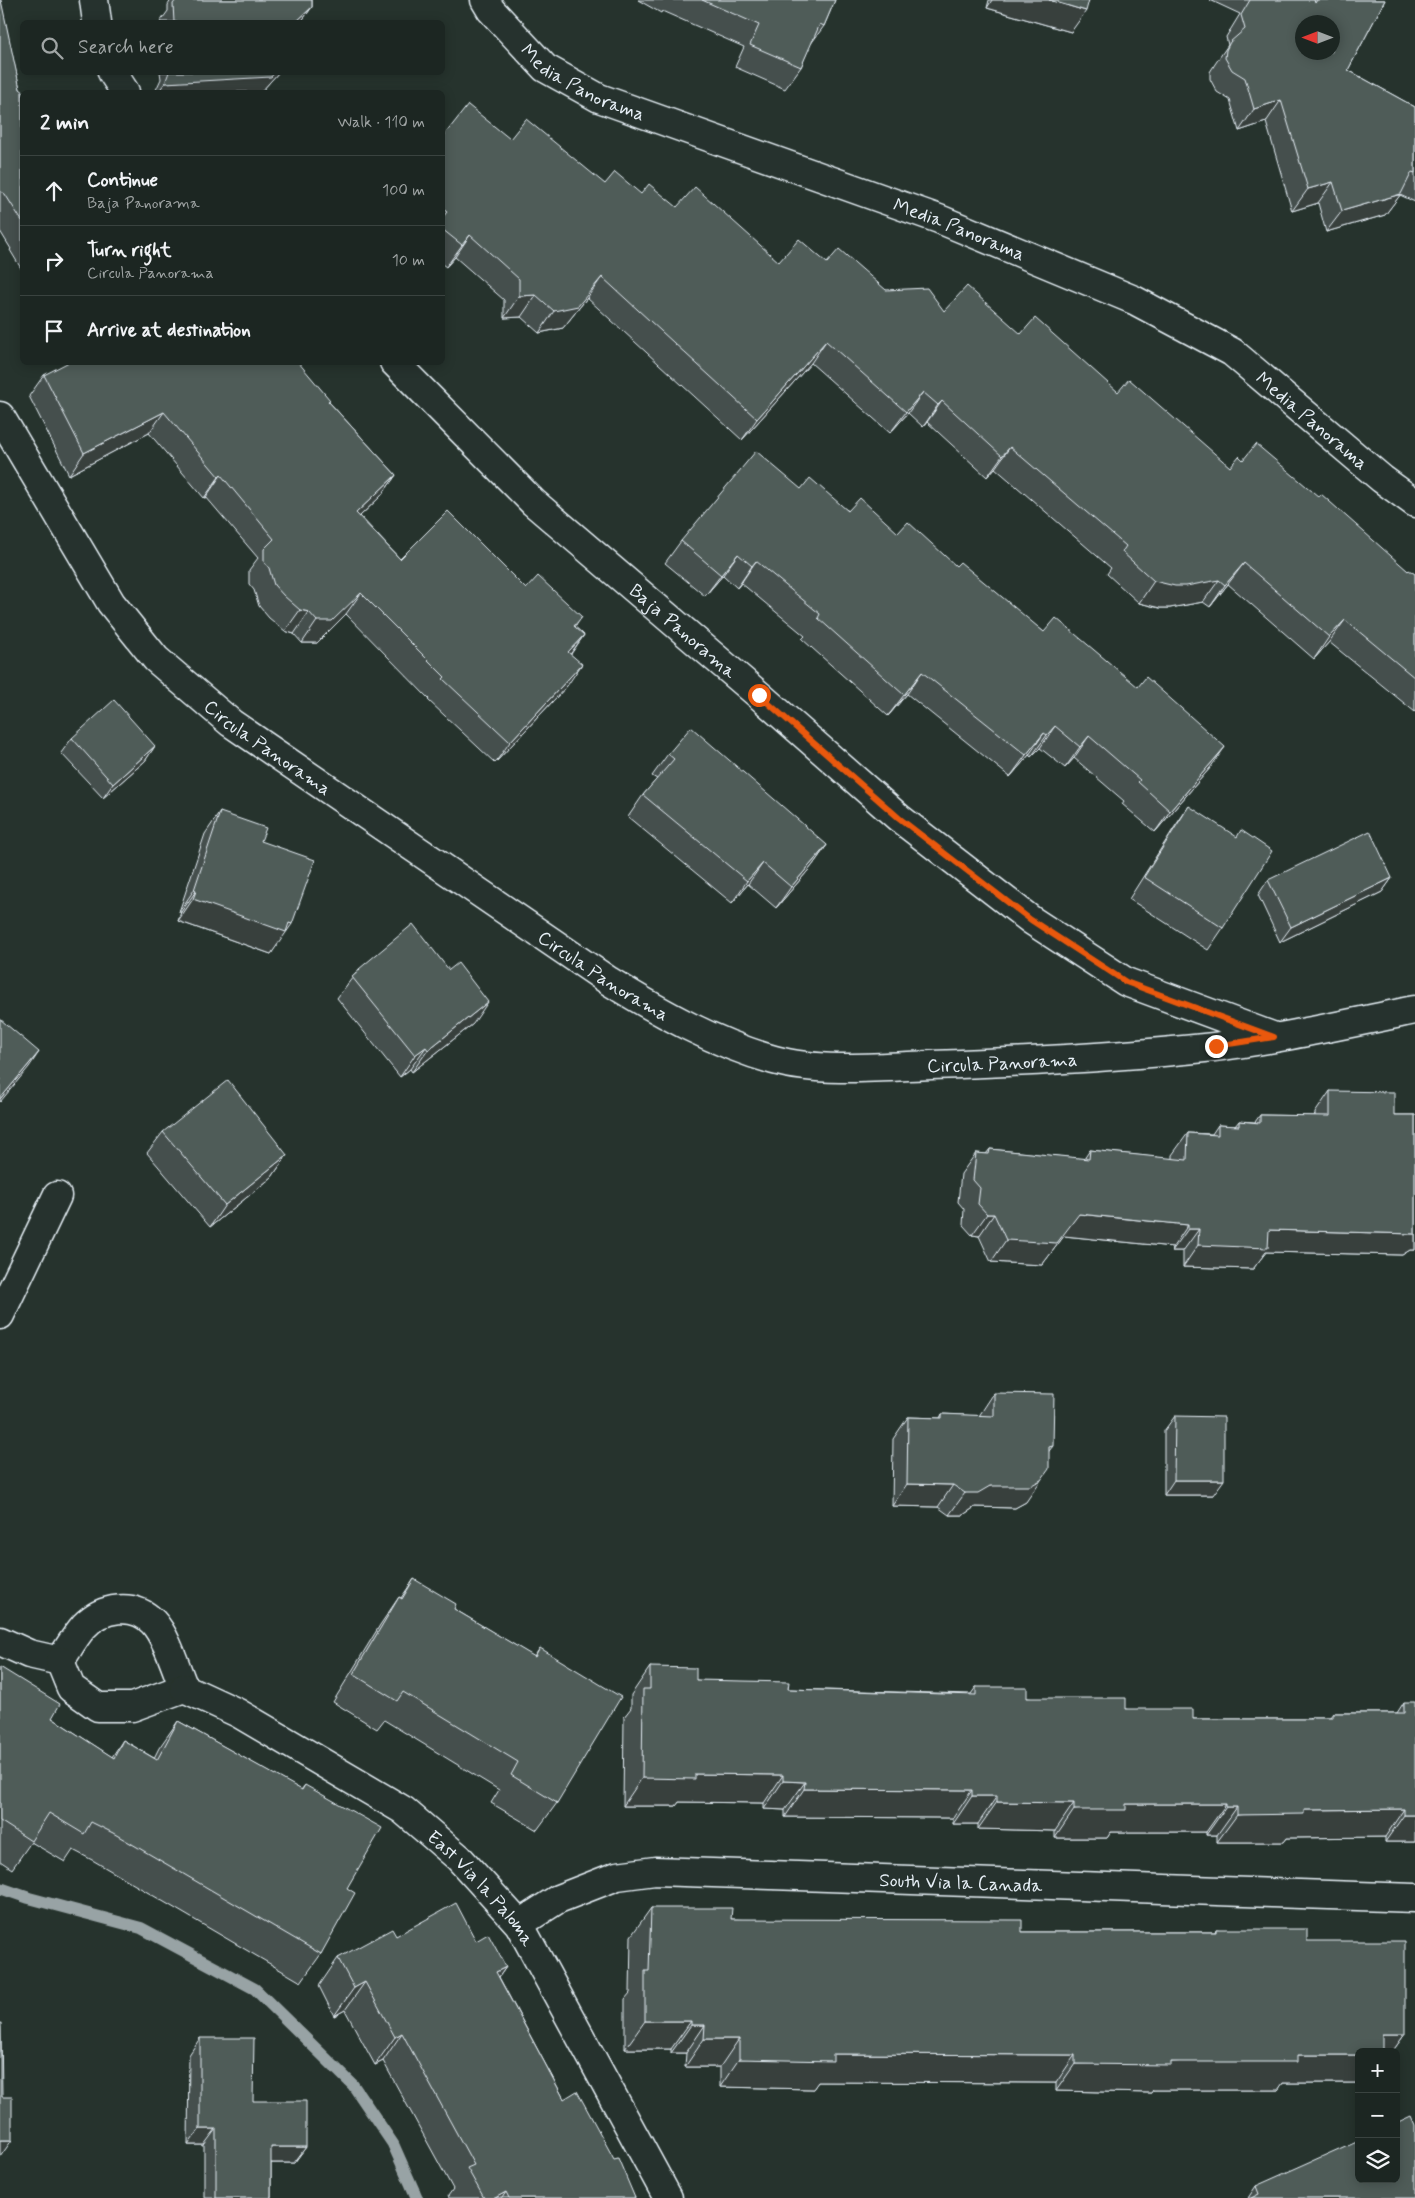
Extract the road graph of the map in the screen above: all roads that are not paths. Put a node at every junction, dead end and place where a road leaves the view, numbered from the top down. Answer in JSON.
{"nodes":[{"id":1,"x":94,"y":0,"type":"edge"},
{"id":2,"x":485,"y":0,"type":"edge"},
{"id":3,"x":97,"y":20,"type":"edge"},
{"id":4,"x":114,"y":75,"type":"edge"},
{"id":5,"x":124,"y":90,"type":"edge"},
{"id":6,"x":397,"y":365,"type":"edge"},
{"id":7,"x":0,"y":416,"type":"edge"},
{"id":8,"x":1415,"y":503,"type":"edge"},
{"id":9,"x":1415,"y":1010,"type":"edge"},
{"id":10,"x":1274,"y":1037,"type":"junction"},
{"id":11,"x":57,"y":1196,"type":"dead end"},
{"id":12,"x":0,"y":1315,"type":"edge"},
{"id":13,"x":0,"y":1642,"type":"edge"},
{"id":14,"x":60,"y":1661,"type":"junction"},
{"id":15,"x":184,"y":1688,"type":"junction"},
{"id":16,"x":1415,"y":1898,"type":"edge"},
{"id":17,"x":519,"y":1924,"type":"junction"},
{"id":18,"x":668,"y":2198,"type":"edge"}],
"edges":[{"from":1,"to":3,"type":"street"},
{"from":2,"to":8,"type":"street","name":"Media Panorama"},
{"from":4,"to":5,"type":"street"},
{"from":6,"to":10,"type":"street","name":"Baja Panorama"},
{"from":7,"to":10,"type":"street","name":"Circula Panorama"},
{"from":9,"to":10,"type":"street","name":"Circula Panorama"},
{"from":11,"to":12,"type":"street"},
{"from":13,"to":14,"type":"street"},
{"from":14,"to":15,"type":"street"},
{"from":14,"to":15,"type":"street"},
{"from":15,"to":17,"type":"street","name":"East Via la Paloma"},
{"from":16,"to":17,"type":"street","name":"South Via la Canada"},
{"from":17,"to":18,"type":"street","name":"East Via la Paloma"}]}
